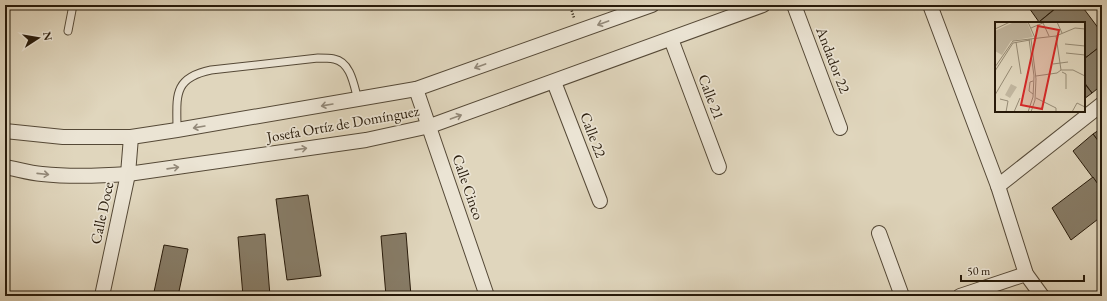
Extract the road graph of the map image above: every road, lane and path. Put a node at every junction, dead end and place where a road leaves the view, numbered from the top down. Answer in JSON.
{"nodes":[{"id":1,"x":73,"y":5,"type":"edge"},
{"id":2,"x":652,"y":5,"type":"edge"},
{"id":3,"x":763,"y":5,"type":"edge"},
{"id":4,"x":794,"y":5,"type":"edge"},
{"id":5,"x":930,"y":5,"type":"edge"},
{"id":6,"x":68,"y":31,"type":"dead end"},
{"id":7,"x":671,"y":39,"type":"junction"},
{"id":8,"x":554,"y":82,"type":"junction"},
{"id":9,"x":416,"y":89,"type":"junction"},
{"id":10,"x":358,"y":100,"type":"junction"},
{"id":11,"x":1102,"y":104,"type":"edge"},
{"id":12,"x":430,"y":126,"type":"junction"},
{"id":13,"x":840,"y":128,"type":"dead end"},
{"id":14,"x":177,"y":130,"type":"junction"},
{"id":15,"x":5,"y":132,"type":"edge"},
{"id":16,"x":132,"y":137,"type":"junction"},
{"id":17,"x":719,"y":166,"type":"dead end"},
{"id":18,"x":5,"y":167,"type":"edge"},
{"id":19,"x":128,"y":174,"type":"junction"},
{"id":20,"x":998,"y":186,"type":"junction"},
{"id":21,"x":600,"y":201,"type":"dead end"},
{"id":22,"x":879,"y":233,"type":"dead end"},
{"id":23,"x":1026,"y":274,"type":"junction"},
{"id":24,"x":102,"y":296,"type":"edge"},
{"id":25,"x":487,"y":296,"type":"edge"},
{"id":26,"x":902,"y":296,"type":"edge"},
{"id":27,"x":960,"y":296,"type":"edge"},
{"id":28,"x":1042,"y":296,"type":"edge"}],
"edges":[{"from":1,"to":6,"type":"lane"},
{"from":2,"to":9,"type":"street","name":"Josefa Ortíz de Domínguez","one_way":true},
{"from":3,"to":7,"type":"street","name":"Josefa Ortíz de Domínguez"},
{"from":4,"to":13,"type":"street","name":"Andador 22"},
{"from":5,"to":20,"type":"street"},
{"from":7,"to":8,"type":"street","name":"Josefa Ortíz de Domínguez"},
{"from":7,"to":17,"type":"street","name":"Calle 21"},
{"from":12,"to":8,"type":"street","name":"Josefa Ortíz de Domínguez","one_way":true},
{"from":8,"to":21,"type":"street","name":"Calle 22"},
{"from":9,"to":10,"type":"street","name":"Josefa Ortíz de Domínguez"},
{"from":9,"to":12,"type":"street","name":"Calle Cinco"},
{"from":10,"to":14,"type":"street","name":"Josefa Ortíz de Domínguez","one_way":true},
{"from":10,"to":14,"type":"lane"},
{"from":11,"to":20,"type":"street"},
{"from":19,"to":12,"type":"street","name":"Josefa Ortíz de Domínguez","one_way":true},
{"from":12,"to":25,"type":"street","name":"Calle Cinco"},
{"from":14,"to":16,"type":"street","name":"Josefa Ortíz de Domínguez"},
{"from":15,"to":16,"type":"street","name":"Josefa Ortíz de Domínguez"},
{"from":16,"to":19,"type":"street","name":"Calle Doce"},
{"from":18,"to":19,"type":"street","name":"Josefa Ortíz de Domínguez","one_way":true},
{"from":19,"to":24,"type":"street","name":"Calle Doce"},
{"from":20,"to":23,"type":"street"},
{"from":22,"to":26,"type":"street"},
{"from":23,"to":27,"type":"street"},
{"from":23,"to":28,"type":"street"}]}
